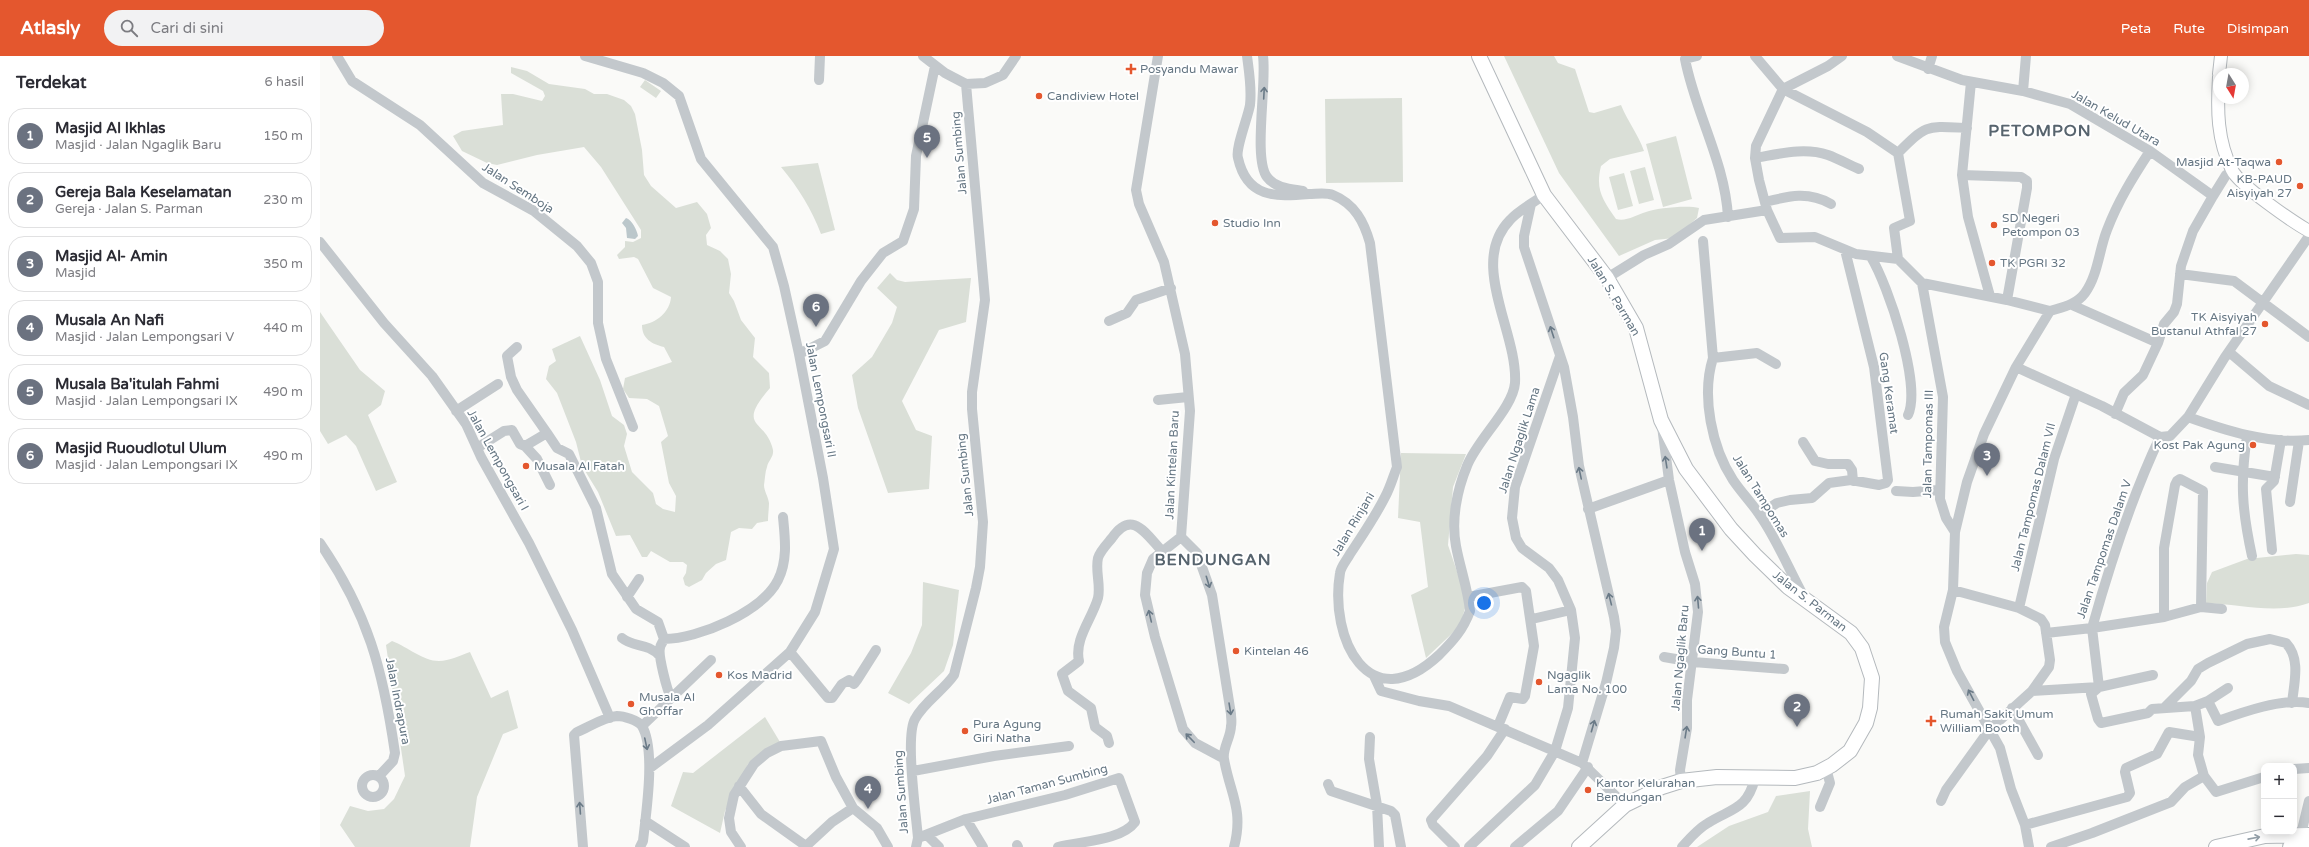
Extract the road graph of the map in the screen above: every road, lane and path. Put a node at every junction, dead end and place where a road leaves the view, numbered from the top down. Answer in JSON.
{"nodes":[{"id":1,"x":337,"y":56,"type":"edge"},
{"id":2,"x":584,"y":56,"type":"edge"},
{"id":3,"x":820,"y":56,"type":"edge"},
{"id":4,"x":923,"y":56,"type":"edge"},
{"id":5,"x":1016,"y":56,"type":"edge"},
{"id":6,"x":1158,"y":56,"type":"edge"},
{"id":7,"x":1247,"y":56,"type":"edge"},
{"id":8,"x":1262,"y":56,"type":"edge"},
{"id":9,"x":1479,"y":56,"type":"edge"},
{"id":10,"x":1698,"y":56,"type":"edge"},
{"id":11,"x":1756,"y":56,"type":"edge"},
{"id":12,"x":1842,"y":56,"type":"edge"},
{"id":13,"x":1897,"y":56,"type":"edge"},
{"id":14,"x":1932,"y":56,"type":"edge"},
{"id":15,"x":2026,"y":56,"type":"edge"},
{"id":16,"x":2221,"y":56,"type":"edge"},
{"id":17,"x":1685,"y":57,"type":"edge"},
{"id":18,"x":935,"y":66,"type":"junction"},
{"id":19,"x":2220,"y":68,"type":"edge"},
{"id":20,"x":1928,"y":69,"type":"junction"},
{"id":21,"x":819,"y":80,"type":"dead end"},
{"id":22,"x":1971,"y":82,"type":"junction"},
{"id":23,"x":966,"y":84,"type":"junction"},
{"id":24,"x":1783,"y":89,"type":"junction"},
{"id":25,"x":2023,"y":91,"type":"junction"},
{"id":26,"x":2218,"y":104,"type":"edge"},
{"id":27,"x":1967,"y":128,"type":"junction"},
{"id":28,"x":1261,"y":129,"type":"junction"},
{"id":29,"x":1244,"y":132,"type":"junction"},
{"id":30,"x":2150,"y":152,"type":"junction"},
{"id":31,"x":1898,"y":153,"type":"junction"},
{"id":32,"x":1755,"y":158,"type":"junction"},
{"id":33,"x":1859,"y":169,"type":"dead end"},
{"id":34,"x":2232,"y":172,"type":"junction"},
{"id":35,"x":1962,"y":175,"type":"junction"},
{"id":36,"x":1317,"y":194,"type":"junction"},
{"id":37,"x":1544,"y":195,"type":"junction"},
{"id":38,"x":2214,"y":196,"type":"junction"},
{"id":39,"x":1531,"y":204,"type":"junction"},
{"id":40,"x":1831,"y":204,"type":"dead end"},
{"id":41,"x":1766,"y":206,"type":"junction"},
{"id":42,"x":1728,"y":217,"type":"junction"},
{"id":43,"x":2309,"y":231,"type":"edge"},
{"id":44,"x":2309,"y":236,"type":"edge"},
{"id":45,"x":1703,"y":241,"type":"dead end"},
{"id":46,"x":320,"y":242,"type":"edge"},
{"id":47,"x":1845,"y":250,"type":"junction"},
{"id":48,"x":1871,"y":257,"type":"junction"},
{"id":49,"x":1898,"y":259,"type":"junction"},
{"id":50,"x":2180,"y":274,"type":"junction"},
{"id":51,"x":1607,"y":278,"type":"junction"},
{"id":52,"x":1922,"y":283,"type":"junction"},
{"id":53,"x":1171,"y":288,"type":"junction"},
{"id":54,"x":1990,"y":296,"type":"junction"},
{"id":55,"x":2007,"y":300,"type":"junction"},
{"id":56,"x":2264,"y":301,"type":"junction"},
{"id":57,"x":2072,"y":305,"type":"junction"},
{"id":58,"x":2050,"y":311,"type":"junction"},
{"id":59,"x":1109,"y":321,"type":"dead end"},
{"id":60,"x":2309,"y":337,"type":"edge"},
{"id":61,"x":2158,"y":343,"type":"junction"},
{"id":62,"x":517,"y":347,"type":"dead end"},
{"id":63,"x":2229,"y":352,"type":"junction"},
{"id":64,"x":799,"y":354,"type":"junction"},
{"id":65,"x":1560,"y":356,"type":"junction"},
{"id":66,"x":1713,"y":358,"type":"junction"},
{"id":67,"x":1776,"y":364,"type":"dead end"},
{"id":68,"x":2016,"y":367,"type":"junction"},
{"id":69,"x":498,"y":384,"type":"dead end"},
{"id":70,"x":2076,"y":394,"type":"junction"},
{"id":71,"x":1188,"y":397,"type":"junction"},
{"id":72,"x":1158,"y":400,"type":"dead end"},
{"id":73,"x":2309,"y":404,"type":"edge"},
{"id":74,"x":456,"y":411,"type":"junction"},
{"id":75,"x":2115,"y":414,"type":"junction"},
{"id":76,"x":1908,"y":415,"type":"dead end"},
{"id":77,"x":2188,"y":417,"type":"junction"},
{"id":78,"x":1661,"y":420,"type":"junction"},
{"id":79,"x":633,"y":427,"type":"dead end"},
{"id":80,"x":547,"y":433,"type":"junction"},
{"id":81,"x":2247,"y":436,"type":"junction"},
{"id":82,"x":2160,"y":437,"type":"junction"},
{"id":83,"x":2281,"y":440,"type":"junction"},
{"id":84,"x":2304,"y":440,"type":"edge"},
{"id":85,"x":1803,"y":442,"type":"dead end"},
{"id":86,"x":529,"y":443,"type":"junction"},
{"id":87,"x":477,"y":448,"type":"junction"},
{"id":88,"x":2215,"y":467,"type":"dead end"},
{"id":89,"x":2242,"y":472,"type":"junction"},
{"id":90,"x":2275,"y":477,"type":"junction"},
{"id":91,"x":1669,"y":480,"type":"junction"},
{"id":92,"x":1853,"y":481,"type":"junction"},
{"id":93,"x":550,"y":485,"type":"dead end"},
{"id":94,"x":1896,"y":490,"type":"dead end"},
{"id":95,"x":1938,"y":490,"type":"junction"},
{"id":96,"x":2290,"y":502,"type":"dead end"},
{"id":97,"x":1588,"y":509,"type":"junction"},
{"id":98,"x":1760,"y":514,"type":"junction"},
{"id":99,"x":783,"y":517,"type":"dead end"},
{"id":100,"x":1955,"y":532,"type":"junction"},
{"id":101,"x":1181,"y":537,"type":"junction"},
{"id":102,"x":320,"y":543,"type":"edge"},
{"id":103,"x":2272,"y":550,"type":"dead end"},
{"id":104,"x":1162,"y":551,"type":"junction"},
{"id":105,"x":2252,"y":556,"type":"dead end"},
{"id":106,"x":639,"y":579,"type":"dead end"},
{"id":107,"x":1953,"y":590,"type":"junction"},
{"id":108,"x":627,"y":596,"type":"junction"},
{"id":109,"x":1468,"y":597,"type":"junction"},
{"id":110,"x":1804,"y":597,"type":"junction"},
{"id":111,"x":2201,"y":607,"type":"junction"},
{"id":112,"x":2019,"y":608,"type":"junction"},
{"id":113,"x":2222,"y":609,"type":"dead end"},
{"id":114,"x":1571,"y":610,"type":"junction"},
{"id":115,"x":2164,"y":617,"type":"junction"},
{"id":116,"x":1532,"y":620,"type":"junction"},
{"id":117,"x":2092,"y":628,"type":"junction"},
{"id":118,"x":2046,"y":633,"type":"junction"},
{"id":119,"x":622,"y":638,"type":"dead end"},
{"id":120,"x":664,"y":639,"type":"junction"},
{"id":121,"x":876,"y":650,"type":"dead end"},
{"id":122,"x":790,"y":652,"type":"junction"},
{"id":123,"x":660,"y":656,"type":"junction"},
{"id":124,"x":1664,"y":657,"type":"dead end"},
{"id":125,"x":710,"y":660,"type":"dead end"},
{"id":126,"x":1693,"y":662,"type":"junction"},
{"id":127,"x":1784,"y":669,"type":"dead end"},
{"id":128,"x":2153,"y":675,"type":"dead end"},
{"id":129,"x":1374,"y":676,"type":"junction"},
{"id":130,"x":2099,"y":687,"type":"junction"},
{"id":131,"x":2228,"y":688,"type":"dead end"},
{"id":132,"x":2032,"y":691,"type":"junction"},
{"id":133,"x":671,"y":697,"type":"junction"},
{"id":134,"x":2208,"y":701,"type":"junction"},
{"id":135,"x":2292,"y":703,"type":"junction"},
{"id":136,"x":2309,"y":703,"type":"edge"},
{"id":137,"x":2195,"y":706,"type":"junction"},
{"id":138,"x":2012,"y":708,"type":"junction"},
{"id":139,"x":2165,"y":708,"type":"junction"},
{"id":140,"x":610,"y":718,"type":"junction"},
{"id":141,"x":642,"y":726,"type":"junction"},
{"id":142,"x":1501,"y":727,"type":"junction"},
{"id":143,"x":1990,"y":729,"type":"junction"},
{"id":144,"x":1370,"y":737,"type":"dead end"},
{"id":145,"x":2200,"y":737,"type":"junction"},
{"id":146,"x":1109,"y":743,"type":"dead end"},
{"id":147,"x":1069,"y":746,"type":"dead end"},
{"id":148,"x":1555,"y":751,"type":"junction"},
{"id":149,"x":2038,"y":755,"type":"dead end"},
{"id":150,"x":1223,"y":758,"type":"junction"},
{"id":151,"x":1585,"y":765,"type":"junction"},
{"id":152,"x":650,"y":768,"type":"junction"},
{"id":153,"x":1826,"y":768,"type":"junction"},
{"id":154,"x":2309,"y":768,"type":"edge"},
{"id":155,"x":2297,"y":770,"type":"edge"},
{"id":156,"x":913,"y":771,"type":"junction"},
{"id":157,"x":379,"y":776,"type":"dead end"},
{"id":158,"x":2204,"y":776,"type":"junction"},
{"id":159,"x":1756,"y":778,"type":"junction"},
{"id":160,"x":2261,"y":778,"type":"edge"},
{"id":161,"x":1681,"y":781,"type":"junction"},
{"id":162,"x":1328,"y":784,"type":"dead end"},
{"id":163,"x":739,"y":786,"type":"junction"},
{"id":164,"x":1941,"y":801,"type":"dead end"},
{"id":165,"x":2309,"y":801,"type":"edge"},
{"id":166,"x":1376,"y":805,"type":"junction"},
{"id":167,"x":1625,"y":806,"type":"junction"},
{"id":168,"x":1820,"y":807,"type":"dead end"},
{"id":169,"x":853,"y":808,"type":"junction"},
{"id":170,"x":966,"y":819,"type":"junction"},
{"id":171,"x":646,"y":821,"type":"junction"},
{"id":172,"x":2025,"y":825,"type":"junction"},
{"id":173,"x":920,"y":840,"type":"edge"},
{"id":174,"x":2305,"y":841,"type":"edge"},
{"id":175,"x":806,"y":846,"type":"edge"},
{"id":176,"x":583,"y":847,"type":"edge"},
{"id":177,"x":640,"y":847,"type":"edge"},
{"id":178,"x":685,"y":847,"type":"edge"},
{"id":179,"x":741,"y":847,"type":"edge"},
{"id":180,"x":888,"y":847,"type":"edge"},
{"id":181,"x":939,"y":847,"type":"edge"},
{"id":182,"x":983,"y":847,"type":"edge"},
{"id":183,"x":1058,"y":847,"type":"edge"},
{"id":184,"x":1234,"y":847,"type":"edge"},
{"id":185,"x":1379,"y":847,"type":"edge"},
{"id":186,"x":1401,"y":847,"type":"edge"},
{"id":187,"x":1455,"y":847,"type":"edge"},
{"id":188,"x":1469,"y":847,"type":"edge"},
{"id":189,"x":1515,"y":847,"type":"edge"},
{"id":190,"x":1579,"y":847,"type":"edge"},
{"id":191,"x":1682,"y":847,"type":"edge"},
{"id":192,"x":2029,"y":847,"type":"edge"},
{"id":193,"x":2051,"y":847,"type":"edge"},
{"id":194,"x":2216,"y":847,"type":"edge"},
{"id":195,"x":2290,"y":847,"type":"edge"},
{"id":196,"x":2308,"y":847,"type":"edge"}],
"edges":[{"from":1,"to":79,"type":"street","name":"Jalan Semboja"},
{"from":2,"to":64,"type":"street","name":"Jalan Lempongsari II"},
{"from":3,"to":21,"type":"street"},
{"from":4,"to":18,"type":"street"},
{"from":5,"to":23,"type":"street"},
{"from":6,"to":53,"type":"street","name":"Jalan Kintelan Baru"},
{"from":7,"to":29,"type":"street","name":"Jalan Rinjani"},
{"from":28,"to":8,"type":"street","one_way":true},
{"from":9,"to":37,"type":"highway","name":"Jalan S. Parman"},
{"from":10,"to":17,"type":"street"},
{"from":11,"to":24,"type":"street"},
{"from":12,"to":24,"type":"street"},
{"from":13,"to":20,"type":"street","name":"Jalan Kelud Utara"},
{"from":14,"to":20,"type":"street"},
{"from":15,"to":25,"type":"street"},
{"from":16,"to":19,"type":"main road"},
{"from":17,"to":42,"type":"street"},
{"from":18,"to":23,"type":"street"},
{"from":18,"to":64,"type":"street"},
{"from":20,"to":22,"type":"street","name":"Jalan Kelud Utara"},
{"from":22,"to":25,"type":"street","name":"Jalan Kelud Utara"},
{"from":22,"to":27,"type":"street"},
{"from":23,"to":156,"type":"street","name":"Jalan Sumbing"},
{"from":24,"to":31,"type":"street"},
{"from":24,"to":32,"type":"street"},
{"from":25,"to":30,"type":"street","name":"Jalan Kelud Utara"},
{"from":26,"to":34,"type":"main road"},
{"from":27,"to":31,"type":"street"},
{"from":27,"to":35,"type":"street"},
{"from":28,"to":29,"type":"street"},
{"from":28,"to":36,"type":"street"},
{"from":29,"to":36,"type":"street","name":"Jalan Rinjani"},
{"from":30,"to":38,"type":"street","name":"Jalan Kelud Utara"},
{"from":30,"to":57,"type":"street"},
{"from":31,"to":49,"type":"street"},
{"from":32,"to":33,"type":"street"},
{"from":32,"to":41,"type":"street"},
{"from":34,"to":38,"type":"street"},
{"from":34,"to":43,"type":"main road"},
{"from":35,"to":54,"type":"street"},
{"from":35,"to":55,"type":"street"},
{"from":36,"to":129,"type":"street","name":"Jalan Rinjani"},
{"from":37,"to":39,"type":"street"},
{"from":37,"to":51,"type":"highway","name":"Jalan S. Parman"},
{"from":38,"to":50,"type":"street"},
{"from":65,"to":39,"type":"street","one_way":true},
{"from":39,"to":109,"type":"street"},
{"from":40,"to":41,"type":"street"},
{"from":41,"to":42,"type":"street"},
{"from":41,"to":47,"type":"street"},
{"from":42,"to":51,"type":"street"},
{"from":44,"to":56,"type":"street"},
{"from":45,"to":66,"type":"street","name":"Jalan Tampomas"},
{"from":46,"to":74,"type":"street","name":"Jalan Lempongsari I"},
{"from":47,"to":48,"type":"street"},
{"from":47,"to":92,"type":"street","name":"Gang Keramat"},
{"from":48,"to":49,"type":"street"},
{"from":48,"to":76,"type":"street"},
{"from":49,"to":52,"type":"street"},
{"from":50,"to":56,"type":"street"},
{"from":50,"to":61,"type":"street"},
{"from":51,"to":78,"type":"highway","name":"Jalan S. Parman"},
{"from":52,"to":54,"type":"street"},
{"from":52,"to":95,"type":"street","name":"Jalan Tampomas III"},
{"from":53,"to":59,"type":"street"},
{"from":53,"to":71,"type":"street","name":"Jalan Kintelan Baru"},
{"from":54,"to":55,"type":"street"},
{"from":55,"to":58,"type":"street"},
{"from":56,"to":60,"type":"street"},
{"from":56,"to":63,"type":"street"},
{"from":57,"to":58,"type":"street"},
{"from":57,"to":61,"type":"street"},
{"from":58,"to":68,"type":"street"},
{"from":61,"to":75,"type":"street"},
{"from":62,"to":80,"type":"street"},
{"from":63,"to":73,"type":"street"},
{"from":63,"to":77,"type":"street"},
{"from":64,"to":122,"type":"street","name":"Jalan Lempongsari II"},
{"from":97,"to":65,"type":"street","one_way":true},
{"from":65,"to":114,"type":"street","name":"Jalan Ngaglik Lama"},
{"from":66,"to":67,"type":"street"},
{"from":66,"to":98,"type":"street","name":"Jalan Tampomas"},
{"from":68,"to":70,"type":"street"},
{"from":68,"to":100,"type":"street"},
{"from":69,"to":74,"type":"street"},
{"from":70,"to":75,"type":"street"},
{"from":70,"to":112,"type":"street","name":"Jalan Tampomas Dalam VII"},
{"from":71,"to":72,"type":"street"},
{"from":71,"to":101,"type":"street","name":"Jalan Kintelan Baru"},
{"from":74,"to":87,"type":"street","name":"Jalan Lempongsari I"},
{"from":75,"to":82,"type":"street"},
{"from":77,"to":81,"type":"street"},
{"from":77,"to":82,"type":"street"},
{"from":91,"to":78,"type":"street","name":"Jalan Ngaglik Baru","one_way":true},
{"from":78,"to":110,"type":"highway","name":"Jalan S. Parman"},
{"from":80,"to":86,"type":"street"},
{"from":80,"to":108,"type":"street"},
{"from":81,"to":83,"type":"street"},
{"from":81,"to":89,"type":"street"},
{"from":82,"to":117,"type":"street","name":"Jalan Tampomas Dalam V"},
{"from":83,"to":84,"type":"street"},
{"from":83,"to":90,"type":"street"},
{"from":84,"to":96,"type":"street"},
{"from":85,"to":92,"type":"street"},
{"from":86,"to":87,"type":"street"},
{"from":86,"to":93,"type":"street"},
{"from":87,"to":140,"type":"street","name":"Jalan Lempongsari I"},
{"from":88,"to":89,"type":"street"},
{"from":89,"to":90,"type":"street"},
{"from":89,"to":105,"type":"street"},
{"from":90,"to":103,"type":"street"},
{"from":91,"to":97,"type":"street"},
{"from":126,"to":91,"type":"street","name":"Jalan Ngaglik Baru","one_way":true},
{"from":92,"to":98,"type":"street","name":"Gang Keramat"},
{"from":94,"to":95,"type":"street"},
{"from":95,"to":100,"type":"street","name":"Jalan Tampomas III"},
{"from":151,"to":97,"type":"street","one_way":true},
{"from":98,"to":110,"type":"street","name":"Jalan Tampomas"},
{"from":99,"to":120,"type":"street"},
{"from":100,"to":107,"type":"street"},
{"from":101,"to":104,"type":"street"},
{"from":101,"to":150,"type":"street","name":"Jalan Kintelan Baru","one_way":true},
{"from":102,"to":157,"type":"street","name":"Jalan Indrapura"},
{"from":104,"to":146,"type":"street"},
{"from":150,"to":104,"type":"street","one_way":true},
{"from":106,"to":108,"type":"street"},
{"from":107,"to":112,"type":"street"},
{"from":143,"to":107,"type":"street","one_way":true},
{"from":108,"to":120,"type":"street"},
{"from":109,"to":116,"type":"street"},
{"from":109,"to":129,"type":"street"},
{"from":110,"to":153,"type":"highway","name":"Jalan S. Parman"},
{"from":111,"to":113,"type":"street"},
{"from":111,"to":115,"type":"street"},
{"from":111,"to":115,"type":"street"},
{"from":112,"to":118,"type":"street"},
{"from":114,"to":116,"type":"street"},
{"from":114,"to":148,"type":"street","name":"Jalan Ngaglik Lama"},
{"from":115,"to":117,"type":"street"},
{"from":116,"to":142,"type":"street"},
{"from":117,"to":118,"type":"street","name":"Jalan Tampomas Dalam V"},
{"from":117,"to":130,"type":"street"},
{"from":118,"to":132,"type":"street"},
{"from":119,"to":123,"type":"street"},
{"from":120,"to":123,"type":"street"},
{"from":121,"to":122,"type":"street"},
{"from":122,"to":152,"type":"street","name":"Jalan Lempongsari II"},
{"from":123,"to":133,"type":"street"},
{"from":124,"to":126,"type":"street","name":"Gang Buntu 1"},
{"from":125,"to":133,"type":"street"},
{"from":126,"to":127,"type":"street","name":"Gang Buntu 1"},
{"from":161,"to":126,"type":"street","name":"Jalan Ngaglik Baru","one_way":true},
{"from":128,"to":130,"type":"street"},
{"from":129,"to":142,"type":"street","name":"Jalan Rinjani"},
{"from":130,"to":132,"type":"street"},
{"from":130,"to":139,"type":"street"},
{"from":131,"to":134,"type":"street"},
{"from":132,"to":138,"type":"street"},
{"from":133,"to":141,"type":"street"},
{"from":134,"to":135,"type":"street"},
{"from":134,"to":137,"type":"street"},
{"from":135,"to":136,"type":"street"},
{"from":135,"to":139,"type":"street"},
{"from":137,"to":139,"type":"street"},
{"from":137,"to":145,"type":"street"},
{"from":138,"to":143,"type":"street"},
{"from":138,"to":149,"type":"street"},
{"from":140,"to":141,"type":"street"},
{"from":176,"to":140,"type":"street","one_way":true},
{"from":141,"to":152,"type":"street","one_way":true},
{"from":142,"to":148,"type":"street"},
{"from":142,"to":187,"type":"street"},
{"from":143,"to":164,"type":"street"},
{"from":143,"to":172,"type":"street"},
{"from":144,"to":166,"type":"street"},
{"from":145,"to":158,"type":"street"},
{"from":145,"to":172,"type":"street"},
{"from":147,"to":156,"type":"street"},
{"from":148,"to":151,"type":"street"},
{"from":148,"to":188,"type":"street","name":"Jalan Ngaglik Lama"},
{"from":150,"to":184,"type":"street"},
{"from":151,"to":167,"type":"street"},
{"from":151,"to":189,"type":"street"},
{"from":152,"to":171,"type":"street"},
{"from":153,"to":159,"type":"highway","name":"Jalan S. Parman"},
{"from":153,"to":168,"type":"street"},
{"from":154,"to":155,"type":"street"},
{"from":156,"to":173,"type":"street","name":"Jalan Sumbing"},
{"from":158,"to":160,"type":"street"},
{"from":158,"to":193,"type":"street"},
{"from":159,"to":161,"type":"highway","name":"Jalan S. Parman"},
{"from":159,"to":191,"type":"street"},
{"from":161,"to":167,"type":"highway","name":"Jalan S. Parman"},
{"from":162,"to":166,"type":"street"},
{"from":163,"to":169,"type":"street"},
{"from":163,"to":175,"type":"street"},
{"from":163,"to":179,"type":"street"},
{"from":165,"to":174,"type":"street"},
{"from":166,"to":185,"type":"street"},
{"from":166,"to":186,"type":"street"},
{"from":167,"to":190,"type":"highway","name":"Jalan S. Parman"},
{"from":169,"to":175,"type":"street"},
{"from":169,"to":180,"type":"street"},
{"from":170,"to":173,"type":"street","name":"Jalan Taman Sumbing"},
{"from":170,"to":182,"type":"street"},
{"from":170,"to":183,"type":"street","name":"Jalan Taman Sumbing"},
{"from":171,"to":177,"type":"street"},
{"from":171,"to":178,"type":"street"},
{"from":172,"to":192,"type":"street"},
{"from":173,"to":181,"type":"street"},
{"from":194,"to":174,"type":"highway","one_way":true},
{"from":174,"to":195,"type":"highway"},
{"from":174,"to":196,"type":"highway"}]}
